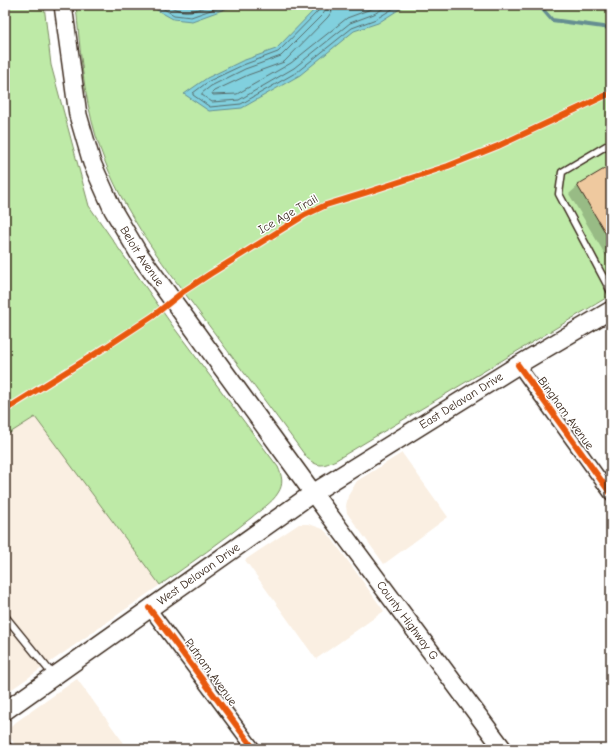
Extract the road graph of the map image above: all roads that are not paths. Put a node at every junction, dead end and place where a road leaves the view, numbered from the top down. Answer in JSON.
{"nodes":[{"id":1,"x":63,"y":5,"type":"edge"},
{"id":2,"x":611,"y":143,"type":"edge"},
{"id":3,"x":611,"y":292,"type":"edge"},
{"id":4,"x":611,"y":310,"type":"edge"},
{"id":5,"x":518,"y":365,"type":"junction"},
{"id":6,"x":313,"y":493,"type":"junction"},
{"id":7,"x":611,"y":494,"type":"edge"},
{"id":8,"x":149,"y":608,"type":"junction"},
{"id":9,"x":5,"y":616,"type":"edge"},
{"id":10,"x":54,"y":677,"type":"junction"},
{"id":11,"x":5,"y":711,"type":"edge"},
{"id":12,"x":254,"y":749,"type":"edge"},
{"id":13,"x":503,"y":749,"type":"edge"}],
"edges":[{"from":1,"to":6,"type":"main road","name":"Beloit Avenue"},
{"from":2,"to":3,"type":"lane"},
{"from":4,"to":5,"type":"main road","name":"East Delavan Drive"},
{"from":5,"to":6,"type":"main road","name":"East Delavan Drive"},
{"from":5,"to":7,"type":"street","name":"Bingham Avenue"},
{"from":6,"to":8,"type":"main road","name":"West Delavan Drive"},
{"from":6,"to":13,"type":"main road","name":"County Highway G"},
{"from":8,"to":10,"type":"main road","name":"West Delavan Drive"},
{"from":8,"to":12,"type":"street","name":"Putnam Avenue"},
{"from":9,"to":10,"type":"lane"},
{"from":10,"to":11,"type":"main road","name":"West Delavan Drive"}]}
